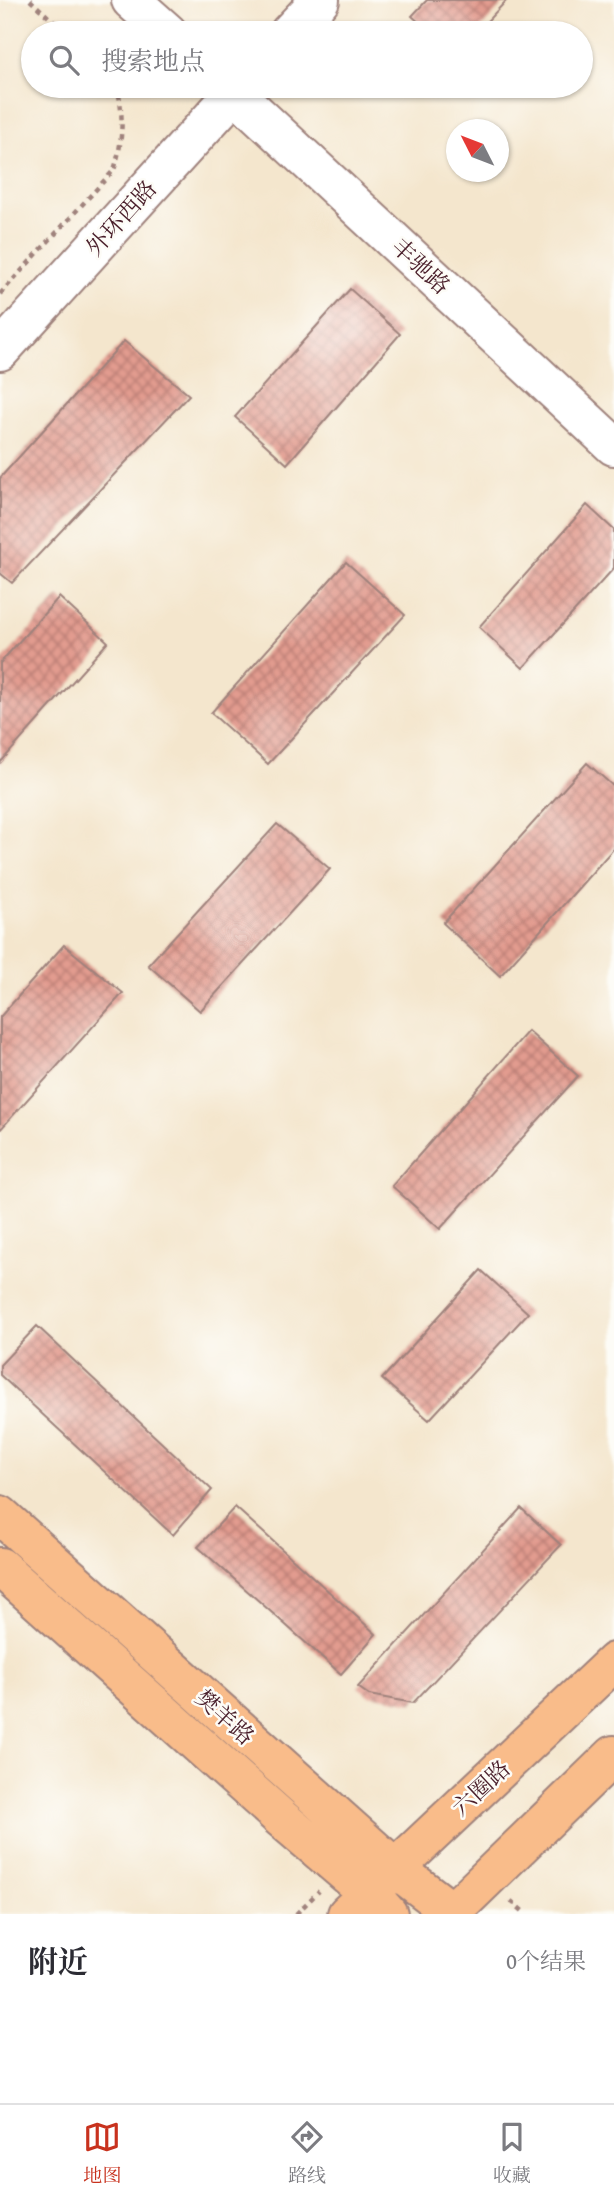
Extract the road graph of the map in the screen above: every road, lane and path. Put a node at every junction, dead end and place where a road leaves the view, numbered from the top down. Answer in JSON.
{"nodes":[{"id":1,"x":30,"y":0,"type":"edge"},
{"id":2,"x":131,"y":0,"type":"edge"},
{"id":3,"x":320,"y":0,"type":"edge"},
{"id":4,"x":53,"y":21,"type":"edge"},
{"id":5,"x":155,"y":21,"type":"edge"},
{"id":6,"x":300,"y":21,"type":"edge"},
{"id":7,"x":120,"y":98,"type":"edge"},
{"id":8,"x":225,"y":98,"type":"edge"},
{"id":9,"x":245,"y":98,"type":"edge"},
{"id":10,"x":0,"y":294,"type":"edge"},
{"id":11,"x":0,"y":351,"type":"edge"},
{"id":12,"x":614,"y":446,"type":"edge"},
{"id":13,"x":0,"y":1515,"type":"edge"},
{"id":14,"x":0,"y":1567,"type":"edge"},
{"id":15,"x":614,"y":1662,"type":"edge"},
{"id":16,"x":614,"y":1755,"type":"edge"},
{"id":17,"x":375,"y":1898,"type":"edge"},
{"id":18,"x":453,"y":1913,"type":"edge"}],
"edges":[{"from":1,"to":4,"type":"path"},
{"from":2,"to":5,"type":"street"},
{"from":3,"to":6,"type":"street"},
{"from":7,"to":10,"type":"path"},
{"from":8,"to":11,"type":"street","name":"外环西路"},
{"from":9,"to":12,"type":"street","name":"丰驰路"},
{"from":13,"to":17,"type":"main road","name":"樊羊路"},
{"from":14,"to":17,"type":"main road","name":"樊羊路"},
{"from":15,"to":17,"type":"main road","name":"六圈路"},
{"from":16,"to":18,"type":"main road"},
{"from":17,"to":18,"type":"main road","name":"樊羊路"}]}
